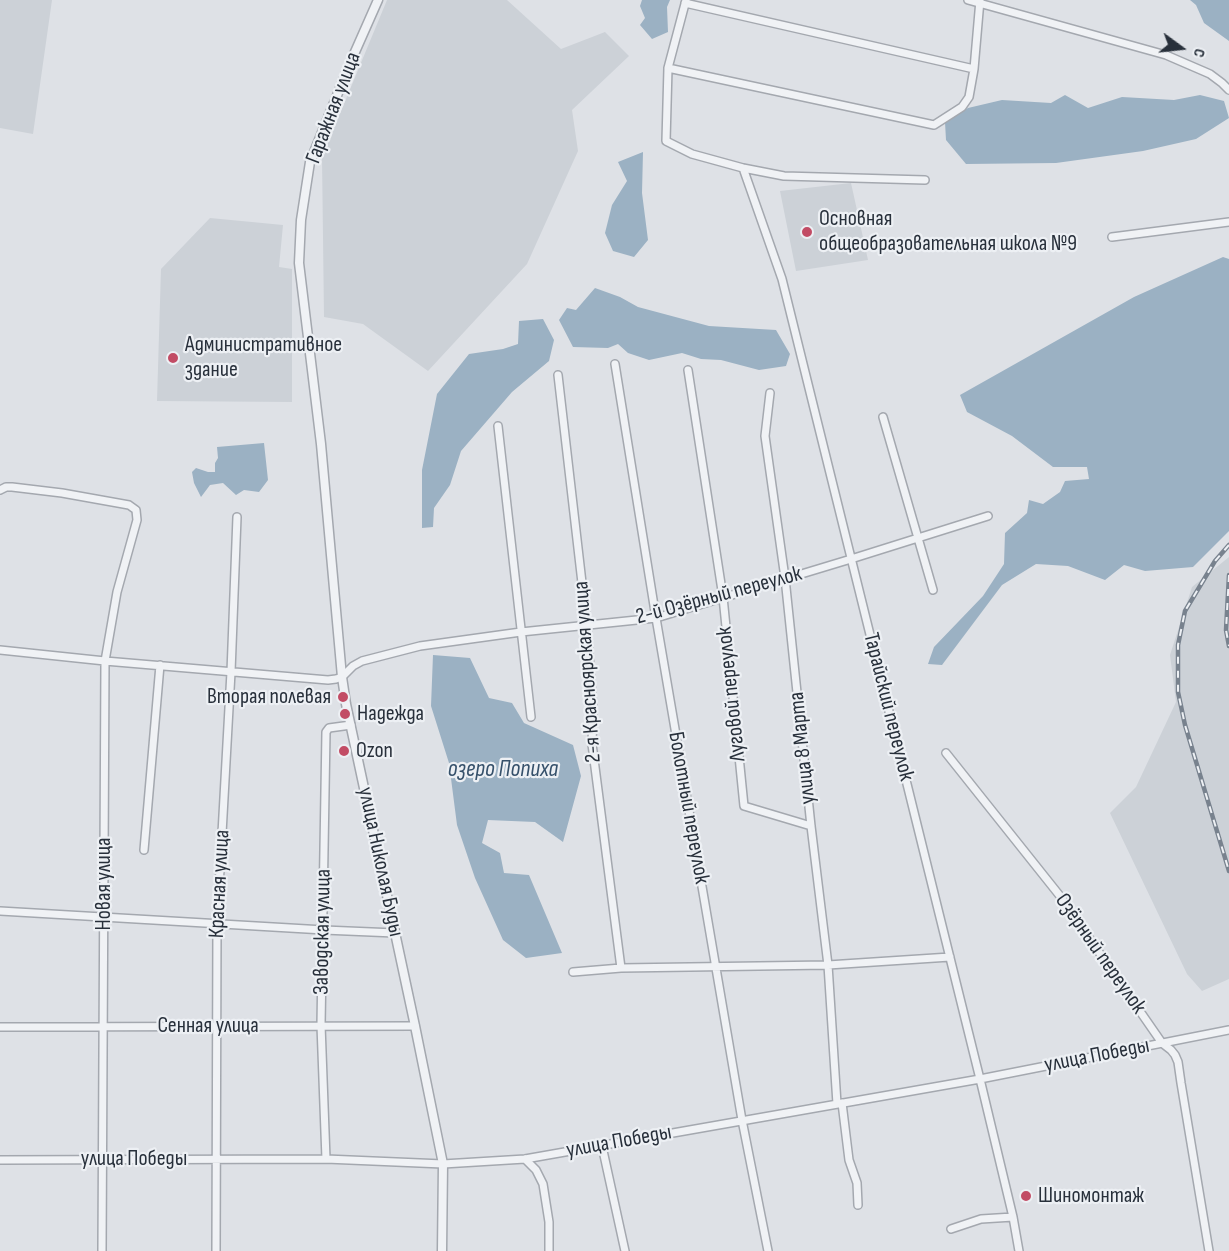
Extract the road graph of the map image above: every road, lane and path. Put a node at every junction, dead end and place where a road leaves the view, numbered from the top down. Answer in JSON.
{"nodes":[{"id":1,"x":378,"y":0,"type":"edge"},
{"id":2,"x":968,"y":0,"type":"edge"},
{"id":3,"x":685,"y":1,"type":"edge"},
{"id":4,"x":980,"y":2,"type":"edge"},
{"id":5,"x":668,"y":68,"type":"junction"},
{"id":6,"x":975,"y":69,"type":"junction"},
{"id":7,"x":1229,"y":90,"type":"edge"},
{"id":8,"x":743,"y":168,"type":"junction"},
{"id":9,"x":926,"y":180,"type":"dead end"},
{"id":10,"x":301,"y":220,"type":"joint"},
{"id":11,"x":1229,"y":222,"type":"edge"},
{"id":12,"x":1112,"y":237,"type":"dead end"},
{"id":13,"x":615,"y":364,"type":"dead end"},
{"id":14,"x":688,"y":370,"type":"dead end"},
{"id":15,"x":558,"y":375,"type":"dead end"},
{"id":16,"x":770,"y":393,"type":"dead end"},
{"id":17,"x":883,"y":417,"type":"dead end"},
{"id":18,"x":498,"y":426,"type":"dead end"},
{"id":19,"x":0,"y":490,"type":"edge"},
{"id":20,"x":988,"y":516,"type":"dead end"},
{"id":21,"x":237,"y":517,"type":"dead end"},
{"id":22,"x":917,"y":538,"type":"junction"},
{"id":23,"x":852,"y":559,"type":"junction"},
{"id":24,"x":785,"y":578,"type":"junction"},
{"id":25,"x":933,"y":590,"type":"dead end"},
{"id":26,"x":723,"y":597,"type":"junction"},
{"id":27,"x":656,"y":618,"type":"junction"},
{"id":28,"x":587,"y":626,"type":"junction"},
{"id":29,"x":521,"y":632,"type":"junction"},
{"id":30,"x":0,"y":650,"type":"edge"},
{"id":31,"x":105,"y":661,"type":"junction"},
{"id":32,"x":160,"y":666,"type":"junction"},
{"id":33,"x":231,"y":672,"type":"junction"},
{"id":34,"x":342,"y":677,"type":"junction"},
{"id":35,"x":531,"y":717,"type":"dead end"},
{"id":36,"x":351,"y":725,"type":"junction"},
{"id":37,"x":946,"y":753,"type":"dead end"},
{"id":38,"x":811,"y":826,"type":"junction"},
{"id":39,"x":144,"y":850,"type":"dead end"},
{"id":40,"x":0,"y":911,"type":"edge"},
{"id":41,"x":103,"y":917,"type":"junction"},
{"id":42,"x":218,"y":923,"type":"junction"},
{"id":43,"x":324,"y":930,"type":"junction"},
{"id":44,"x":395,"y":933,"type":"junction"},
{"id":45,"x":950,"y":957,"type":"junction"},
{"id":46,"x":828,"y":965,"type":"junction"},
{"id":47,"x":716,"y":967,"type":"junction"},
{"id":48,"x":621,"y":968,"type":"junction"},
{"id":49,"x":573,"y":972,"type":"dead end"},
{"id":50,"x":321,"y":1025,"type":"junction"},
{"id":51,"x":103,"y":1026,"type":"junction"},
{"id":52,"x":216,"y":1026,"type":"junction"},
{"id":53,"x":415,"y":1026,"type":"junction"},
{"id":54,"x":0,"y":1027,"type":"edge"},
{"id":55,"x":1229,"y":1030,"type":"edge"},
{"id":56,"x":1162,"y":1043,"type":"junction"},
{"id":57,"x":980,"y":1079,"type":"junction"},
{"id":58,"x":839,"y":1104,"type":"junction"},
{"id":59,"x":742,"y":1120,"type":"junction"},
{"id":60,"x":602,"y":1146,"type":"junction"},
{"id":61,"x":102,"y":1159,"type":"junction"},
{"id":62,"x":216,"y":1159,"type":"junction"},
{"id":63,"x":326,"y":1159,"type":"junction"},
{"id":64,"x":525,"y":1159,"type":"junction"},
{"id":65,"x":0,"y":1160,"type":"edge"},
{"id":66,"x":443,"y":1164,"type":"junction"},
{"id":67,"x":858,"y":1205,"type":"dead end"},
{"id":68,"x":1013,"y":1217,"type":"junction"},
{"id":69,"x":951,"y":1229,"type":"dead end"},
{"id":70,"x":102,"y":1251,"type":"edge"},
{"id":71,"x":216,"y":1251,"type":"edge"},
{"id":72,"x":442,"y":1251,"type":"edge"},
{"id":73,"x":549,"y":1251,"type":"edge"},
{"id":74,"x":625,"y":1251,"type":"edge"},
{"id":75,"x":768,"y":1251,"type":"edge"},
{"id":76,"x":1019,"y":1251,"type":"edge"},
{"id":77,"x":1209,"y":1251,"type":"edge"}],
"edges":[{"from":1,"to":10,"type":"street","name":"Гаражная улица"},
{"from":2,"to":4,"type":"street"},
{"from":3,"to":5,"type":"street"},
{"from":3,"to":6,"type":"street"},
{"from":4,"to":6,"type":"street"},
{"from":4,"to":7,"type":"street"},
{"from":5,"to":6,"type":"street"},
{"from":5,"to":8,"type":"street"},
{"from":8,"to":9,"type":"street"},
{"from":8,"to":23,"type":"street","name":"Тарайский переулок"},
{"from":10,"to":34,"type":"street","name":"улица Николая Буды"},
{"from":11,"to":12,"type":"street"},
{"from":13,"to":27,"type":"street","name":"Болотный переулок"},
{"from":14,"to":26,"type":"street","name":"Луговой переулок"},
{"from":15,"to":28,"type":"street","name":"2-я Красноярская улица"},
{"from":16,"to":24,"type":"street","name":"улица 8 Марта"},
{"from":17,"to":22,"type":"street"},
{"from":18,"to":29,"type":"street"},
{"from":19,"to":31,"type":"street","name":"Новая улица"},
{"from":20,"to":22,"type":"street","name":"2-й Озёрный переулок"},
{"from":21,"to":33,"type":"street","name":"Красная улица"},
{"from":22,"to":23,"type":"street","name":"2-й Озёрный переулок"},
{"from":22,"to":25,"type":"street"},
{"from":23,"to":24,"type":"street","name":"2-й Озёрный переулок"},
{"from":23,"to":45,"type":"street","name":"Тарайский переулок"},
{"from":24,"to":26,"type":"street","name":"2-й Озёрный переулок"},
{"from":24,"to":38,"type":"street","name":"улица 8 Марта"},
{"from":26,"to":27,"type":"street","name":"2-й Озёрный переулок"},
{"from":26,"to":38,"type":"street","name":"Луговой переулок"},
{"from":27,"to":28,"type":"street","name":"2-й Озёрный переулок"},
{"from":27,"to":47,"type":"street","name":"Болотный переулок"},
{"from":28,"to":29,"type":"street","name":"2-й Озёрный переулок"},
{"from":28,"to":48,"type":"street","name":"2-я Красноярская улица"},
{"from":29,"to":34,"type":"street","name":"2-й Озёрный переулок"},
{"from":29,"to":35,"type":"street"},
{"from":30,"to":31,"type":"street"},
{"from":31,"to":32,"type":"street"},
{"from":31,"to":41,"type":"street","name":"Новая улица"},
{"from":32,"to":33,"type":"street"},
{"from":32,"to":39,"type":"street"},
{"from":33,"to":34,"type":"street"},
{"from":33,"to":42,"type":"street","name":"Красная улица"},
{"from":34,"to":36,"type":"street","name":"улица Николая Буды"},
{"from":36,"to":43,"type":"street","name":"Заводская улица"},
{"from":36,"to":44,"type":"street","name":"улица Николая Буды"},
{"from":37,"to":56,"type":"street","name":"Озёрный переулок"},
{"from":38,"to":46,"type":"street","name":"улица 8 Марта"},
{"from":40,"to":41,"type":"street"},
{"from":41,"to":42,"type":"street"},
{"from":41,"to":51,"type":"street","name":"Новая улица"},
{"from":42,"to":43,"type":"street"},
{"from":42,"to":52,"type":"street","name":"Красная улица"},
{"from":43,"to":44,"type":"street"},
{"from":43,"to":50,"type":"street","name":"Заводская улица"},
{"from":44,"to":53,"type":"street","name":"улица Николая Буды"},
{"from":45,"to":46,"type":"street"},
{"from":45,"to":57,"type":"street","name":"Тарайский переулок"},
{"from":46,"to":47,"type":"street"},
{"from":46,"to":58,"type":"street","name":"улица 8 Марта"},
{"from":47,"to":48,"type":"street"},
{"from":47,"to":59,"type":"street","name":"Болотный переулок"},
{"from":48,"to":49,"type":"street"},
{"from":50,"to":52,"type":"street","name":"Сенная улица"},
{"from":50,"to":53,"type":"street","name":"Сенная улица"},
{"from":50,"to":63,"type":"street","name":"Заводская улица"},
{"from":51,"to":52,"type":"street","name":"Сенная улица"},
{"from":51,"to":54,"type":"street","name":"Сенная улица"},
{"from":51,"to":61,"type":"street","name":"Новая улица"},
{"from":52,"to":62,"type":"street","name":"Красная улица"},
{"from":53,"to":66,"type":"street","name":"улица Николая Буды"},
{"from":55,"to":56,"type":"street","name":"улица Победы"},
{"from":56,"to":57,"type":"street","name":"улица Победы"},
{"from":56,"to":77,"type":"street","name":"Озёрный переулок"},
{"from":57,"to":58,"type":"street","name":"улица Победы"},
{"from":57,"to":68,"type":"street","name":"Тарайский переулок"},
{"from":58,"to":59,"type":"street","name":"улица Победы"},
{"from":58,"to":67,"type":"street","name":"улица 8 Марта"},
{"from":59,"to":60,"type":"street","name":"улица Победы"},
{"from":59,"to":75,"type":"street","name":"Болотный переулок"},
{"from":60,"to":64,"type":"street","name":"улица Победы"},
{"from":60,"to":74,"type":"street"},
{"from":61,"to":62,"type":"street","name":"улица Победы"},
{"from":61,"to":65,"type":"street","name":"улица Победы"},
{"from":61,"to":70,"type":"street","name":"Новая улица"},
{"from":62,"to":63,"type":"street","name":"улица Победы"},
{"from":62,"to":71,"type":"street","name":"Красная улица"},
{"from":63,"to":66,"type":"street","name":"улица Победы"},
{"from":64,"to":66,"type":"street","name":"улица Победы"},
{"from":64,"to":73,"type":"street"},
{"from":66,"to":72,"type":"street","name":"улица Николая Буды"},
{"from":68,"to":69,"type":"street"},
{"from":68,"to":76,"type":"street","name":"Тарайский переулок"}]}
